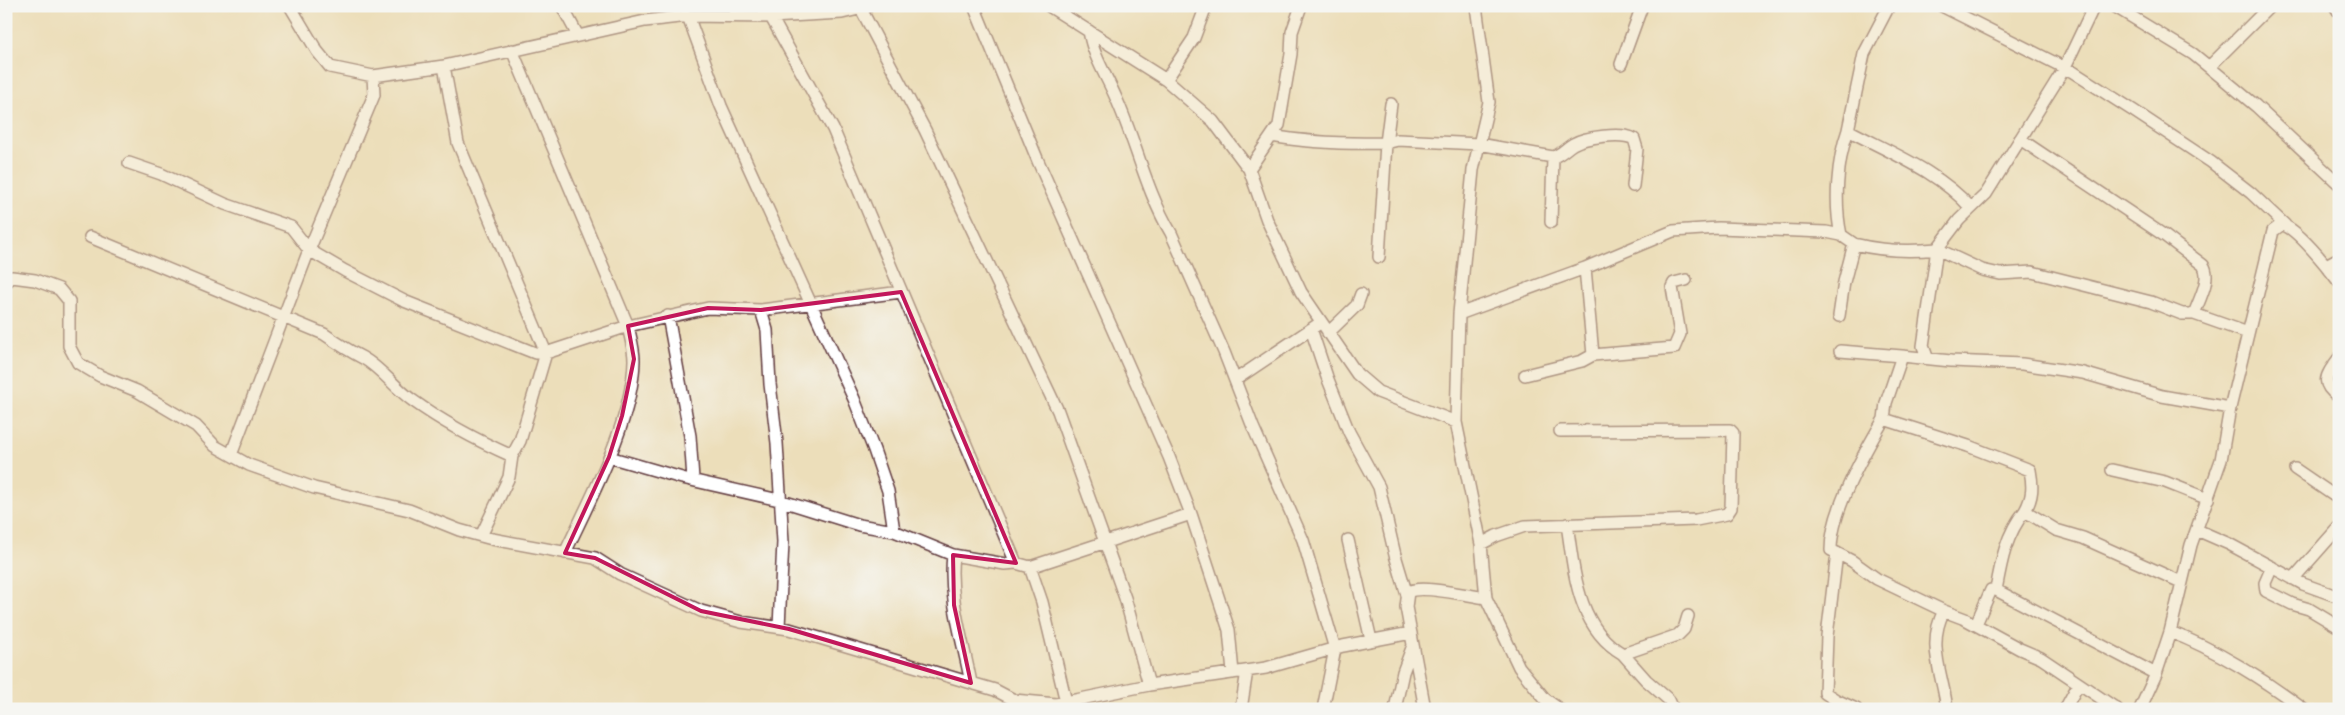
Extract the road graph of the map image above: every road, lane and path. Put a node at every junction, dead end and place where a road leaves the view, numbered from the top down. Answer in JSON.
{"nodes":[{"id":1,"x":290,"y":6,"type":"edge"},
{"id":2,"x":562,"y":6,"type":"edge"},
{"id":3,"x":974,"y":6,"type":"edge"},
{"id":4,"x":1049,"y":6,"type":"edge"},
{"id":5,"x":1206,"y":6,"type":"edge"},
{"id":6,"x":1301,"y":6,"type":"edge"},
{"id":7,"x":1476,"y":6,"type":"edge"},
{"id":8,"x":1642,"y":6,"type":"edge"},
{"id":9,"x":1888,"y":6,"type":"edge"},
{"id":10,"x":1942,"y":6,"type":"edge"},
{"id":11,"x":2094,"y":6,"type":"edge"},
{"id":12,"x":2114,"y":6,"type":"edge"},
{"id":13,"x":2270,"y":6,"type":"edge"},
{"id":14,"x":2335,"y":6,"type":"edge"},
{"id":15,"x":865,"y":8,"type":"edge"},
{"id":16,"x":2339,"y":12,"type":"edge"},
{"id":17,"x":688,"y":16,"type":"junction"},
{"id":18,"x":771,"y":17,"type":"junction"},
{"id":19,"x":1089,"y":31,"type":"junction"},
{"id":20,"x":577,"y":34,"type":"junction"},
{"id":21,"x":512,"y":50,"type":"junction"},
{"id":22,"x":1621,"y":64,"type":"dead end"},
{"id":23,"x":444,"y":66,"type":"junction"},
{"id":24,"x":2209,"y":67,"type":"junction"},
{"id":25,"x":2064,"y":68,"type":"junction"},
{"id":26,"x":373,"y":76,"type":"junction"},
{"id":27,"x":1166,"y":80,"type":"junction"},
{"id":28,"x":1391,"y":104,"type":"dead end"},
{"id":29,"x":1848,"y":130,"type":"junction"},
{"id":30,"x":1272,"y":136,"type":"junction"},
{"id":31,"x":2020,"y":140,"type":"junction"},
{"id":32,"x":1386,"y":143,"type":"junction"},
{"id":33,"x":1479,"y":144,"type":"junction"},
{"id":34,"x":1553,"y":157,"type":"junction"},
{"id":35,"x":129,"y":163,"type":"dead end"},
{"id":36,"x":1249,"y":168,"type":"junction"},
{"id":37,"x":2339,"y":184,"type":"edge"},
{"id":38,"x":1632,"y":186,"type":"dead end"},
{"id":39,"x":1971,"y":208,"type":"junction"},
{"id":40,"x":1551,"y":222,"type":"dead end"},
{"id":41,"x":2285,"y":225,"type":"junction"},
{"id":42,"x":1841,"y":236,"type":"junction"},
{"id":43,"x":90,"y":237,"type":"dead end"},
{"id":44,"x":1854,"y":244,"type":"junction"},
{"id":45,"x":1937,"y":249,"type":"junction"},
{"id":46,"x":309,"y":250,"type":"junction"},
{"id":47,"x":1379,"y":257,"type":"dead end"},
{"id":48,"x":2339,"y":258,"type":"edge"},
{"id":49,"x":2326,"y":265,"type":"junction"},
{"id":50,"x":1585,"y":268,"type":"junction"},
{"id":51,"x":1686,"y":280,"type":"dead end"},
{"id":52,"x":6,"y":282,"type":"edge"},
{"id":53,"x":2339,"y":282,"type":"edge"},
{"id":54,"x":901,"y":292,"type":"junction"},
{"id":55,"x":1361,"y":294,"type":"dead end"},
{"id":56,"x":811,"y":304,"type":"junction"},
{"id":57,"x":760,"y":310,"type":"junction"},
{"id":58,"x":1459,"y":314,"type":"junction"},
{"id":59,"x":2194,"y":314,"type":"junction"},
{"id":60,"x":668,"y":316,"type":"junction"},
{"id":61,"x":1839,"y":316,"type":"dead end"},
{"id":62,"x":284,"y":318,"type":"junction"},
{"id":63,"x":628,"y":326,"type":"junction"},
{"id":64,"x":1316,"y":326,"type":"junction"},
{"id":65,"x":1328,"y":333,"type":"junction"},
{"id":66,"x":2248,"y":333,"type":"junction"},
{"id":67,"x":1840,"y":351,"type":"dead end"},
{"id":68,"x":546,"y":353,"type":"junction"},
{"id":69,"x":1593,"y":355,"type":"junction"},
{"id":70,"x":1902,"y":356,"type":"junction"},
{"id":71,"x":1927,"y":358,"type":"junction"},
{"id":72,"x":2339,"y":358,"type":"edge"},
{"id":73,"x":1525,"y":375,"type":"dead end"},
{"id":74,"x":1235,"y":380,"type":"junction"},
{"id":75,"x":2339,"y":397,"type":"edge"},
{"id":76,"x":2230,"y":408,"type":"junction"},
{"id":77,"x":1884,"y":419,"type":"junction"},
{"id":78,"x":1456,"y":422,"type":"junction"},
{"id":79,"x":1560,"y":431,"type":"dead end"},
{"id":80,"x":231,"y":454,"type":"junction"},
{"id":81,"x":512,"y":456,"type":"junction"},
{"id":82,"x":609,"y":457,"type":"junction"},
{"id":83,"x":2296,"y":469,"type":"dead end"},
{"id":84,"x":2112,"y":470,"type":"dead end"},
{"id":85,"x":693,"y":479,"type":"junction"},
{"id":86,"x":2208,"y":499,"type":"junction"},
{"id":87,"x":2339,"y":499,"type":"edge"},
{"id":88,"x":779,"y":500,"type":"junction"},
{"id":89,"x":2025,"y":511,"type":"junction"},
{"id":90,"x":1192,"y":514,"type":"junction"},
{"id":91,"x":1567,"y":524,"type":"junction"},
{"id":92,"x":2339,"y":527,"type":"edge"},
{"id":93,"x":2197,"y":530,"type":"junction"},
{"id":94,"x":894,"y":531,"type":"junction"},
{"id":95,"x":481,"y":536,"type":"junction"},
{"id":96,"x":1348,"y":540,"type":"dead end"},
{"id":97,"x":1105,"y":542,"type":"junction"},
{"id":98,"x":1481,"y":544,"type":"junction"},
{"id":99,"x":565,"y":553,"type":"junction"},
{"id":100,"x":1837,"y":553,"type":"junction"},
{"id":101,"x":953,"y":555,"type":"junction"},
{"id":102,"x":1016,"y":562,"type":"junction"},
{"id":103,"x":1030,"y":567,"type":"junction"},
{"id":104,"x":2272,"y":567,"type":"junction"},
{"id":105,"x":2293,"y":579,"type":"junction"},
{"id":106,"x":2181,"y":582,"type":"junction"},
{"id":107,"x":1996,"y":590,"type":"junction"},
{"id":108,"x":1407,"y":595,"type":"junction"},
{"id":109,"x":2339,"y":597,"type":"edge"},
{"id":110,"x":1486,"y":598,"type":"junction"},
{"id":111,"x":1944,"y":611,"type":"junction"},
{"id":112,"x":1688,"y":616,"type":"dead end"},
{"id":113,"x":1976,"y":624,"type":"junction"},
{"id":114,"x":779,"y":627,"type":"junction"},
{"id":115,"x":2339,"y":627,"type":"edge"},
{"id":116,"x":1411,"y":632,"type":"junction"},
{"id":117,"x":2170,"y":632,"type":"junction"},
{"id":118,"x":1370,"y":640,"type":"junction"},
{"id":119,"x":1413,"y":646,"type":"junction"},
{"id":120,"x":1335,"y":649,"type":"junction"},
{"id":121,"x":1623,"y":654,"type":"junction"},
{"id":122,"x":1247,"y":671,"type":"junction"},
{"id":123,"x":1233,"y":673,"type":"junction"},
{"id":124,"x":2156,"y":674,"type":"junction"},
{"id":125,"x":971,"y":683,"type":"junction"},
{"id":126,"x":1149,"y":685,"type":"junction"},
{"id":127,"x":2078,"y":685,"type":"junction"},
{"id":128,"x":1066,"y":702,"type":"junction"},
{"id":129,"x":1012,"y":704,"type":"edge"},
{"id":130,"x":1544,"y":704,"type":"edge"},
{"id":131,"x":1241,"y":709,"type":"edge"},
{"id":132,"x":1323,"y":709,"type":"edge"},
{"id":133,"x":1395,"y":709,"type":"edge"},
{"id":134,"x":1425,"y":709,"type":"edge"},
{"id":135,"x":1559,"y":709,"type":"edge"},
{"id":136,"x":1674,"y":709,"type":"edge"},
{"id":137,"x":1856,"y":709,"type":"edge"},
{"id":138,"x":1947,"y":709,"type":"edge"},
{"id":139,"x":2065,"y":709,"type":"edge"},
{"id":140,"x":2117,"y":709,"type":"edge"},
{"id":141,"x":2140,"y":709,"type":"edge"},
{"id":142,"x":2303,"y":709,"type":"edge"}],
"edges":[{"from":1,"to":26,"type":"street"},
{"from":2,"to":20,"type":"street"},
{"from":3,"to":90,"type":"street"},
{"from":4,"to":19,"type":"street"},
{"from":5,"to":27,"type":"street"},
{"from":6,"to":30,"type":"street"},
{"from":7,"to":33,"type":"street"},
{"from":8,"to":22,"type":"street"},
{"from":9,"to":29,"type":"street"},
{"from":10,"to":25,"type":"street"},
{"from":11,"to":25,"type":"street"},
{"from":12,"to":24,"type":"street"},
{"from":13,"to":24,"type":"street"},
{"from":14,"to":16,"type":"street"},
{"from":15,"to":18,"type":"street"},
{"from":15,"to":97,"type":"street"},
{"from":17,"to":18,"type":"street"},
{"from":17,"to":20,"type":"street"},
{"from":17,"to":56,"type":"street"},
{"from":18,"to":54,"type":"street"},
{"from":19,"to":27,"type":"street"},
{"from":19,"to":74,"type":"street"},
{"from":20,"to":21,"type":"street"},
{"from":21,"to":23,"type":"street"},
{"from":21,"to":63,"type":"street"},
{"from":23,"to":26,"type":"street"},
{"from":23,"to":68,"type":"street"},
{"from":24,"to":37,"type":"street"},
{"from":25,"to":31,"type":"street"},
{"from":25,"to":41,"type":"street"},
{"from":26,"to":46,"type":"street"},
{"from":27,"to":36,"type":"street"},
{"from":28,"to":32,"type":"street"},
{"from":29,"to":39,"type":"street"},
{"from":29,"to":42,"type":"street"},
{"from":30,"to":32,"type":"street"},
{"from":30,"to":36,"type":"street"},
{"from":31,"to":39,"type":"street"},
{"from":31,"to":59,"type":"street"},
{"from":32,"to":33,"type":"street"},
{"from":32,"to":47,"type":"street"},
{"from":33,"to":34,"type":"street"},
{"from":33,"to":58,"type":"street"},
{"from":34,"to":38,"type":"street"},
{"from":34,"to":40,"type":"street"},
{"from":35,"to":46,"type":"street"},
{"from":36,"to":64,"type":"street"},
{"from":39,"to":45,"type":"street"},
{"from":41,"to":49,"type":"street"},
{"from":41,"to":66,"type":"street"},
{"from":42,"to":44,"type":"street"},
{"from":42,"to":50,"type":"street"},
{"from":43,"to":62,"type":"street"},
{"from":44,"to":45,"type":"street"},
{"from":44,"to":61,"type":"street"},
{"from":45,"to":59,"type":"street"},
{"from":45,"to":71,"type":"street"},
{"from":46,"to":62,"type":"street"},
{"from":46,"to":68,"type":"street"},
{"from":48,"to":49,"type":"street"},
{"from":49,"to":53,"type":"street"},
{"from":50,"to":58,"type":"street"},
{"from":50,"to":69,"type":"street"},
{"from":51,"to":69,"type":"street"},
{"from":52,"to":80,"type":"street"},
{"from":54,"to":56,"type":"street"},
{"from":54,"to":102,"type":"street"},
{"from":55,"to":65,"type":"street"},
{"from":56,"to":57,"type":"street"},
{"from":56,"to":94,"type":"street"},
{"from":57,"to":60,"type":"street"},
{"from":57,"to":88,"type":"street"},
{"from":58,"to":78,"type":"street"},
{"from":59,"to":66,"type":"street"},
{"from":60,"to":63,"type":"street"},
{"from":60,"to":85,"type":"street"},
{"from":62,"to":80,"type":"street"},
{"from":62,"to":81,"type":"street"},
{"from":63,"to":68,"type":"street"},
{"from":63,"to":82,"type":"street"},
{"from":64,"to":65,"type":"street"},
{"from":64,"to":74,"type":"street"},
{"from":64,"to":108,"type":"street"},
{"from":65,"to":78,"type":"street"},
{"from":66,"to":76,"type":"street"},
{"from":67,"to":70,"type":"street"},
{"from":68,"to":81,"type":"street"},
{"from":69,"to":73,"type":"street"},
{"from":70,"to":71,"type":"street"},
{"from":70,"to":77,"type":"street"},
{"from":71,"to":76,"type":"street"},
{"from":72,"to":75,"type":"street"},
{"from":74,"to":120,"type":"street"},
{"from":76,"to":86,"type":"street"},
{"from":77,"to":89,"type":"street"},
{"from":77,"to":100,"type":"street"},
{"from":78,"to":98,"type":"street"},
{"from":79,"to":91,"type":"street"},
{"from":80,"to":95,"type":"street"},
{"from":81,"to":95,"type":"street"},
{"from":82,"to":85,"type":"street"},
{"from":82,"to":99,"type":"street"},
{"from":83,"to":87,"type":"street"},
{"from":84,"to":86,"type":"street"},
{"from":85,"to":88,"type":"street"},
{"from":86,"to":93,"type":"street"},
{"from":88,"to":94,"type":"street"},
{"from":88,"to":114,"type":"street"},
{"from":89,"to":106,"type":"street"},
{"from":89,"to":107,"type":"street"},
{"from":90,"to":97,"type":"street"},
{"from":90,"to":123,"type":"street"},
{"from":91,"to":98,"type":"street"},
{"from":91,"to":121,"type":"street"},
{"from":92,"to":105,"type":"street"},
{"from":93,"to":104,"type":"street"},
{"from":93,"to":106,"type":"street"},
{"from":94,"to":101,"type":"street"},
{"from":95,"to":99,"type":"street"},
{"from":96,"to":118,"type":"street"},
{"from":97,"to":103,"type":"street"},
{"from":97,"to":126,"type":"street"},
{"from":98,"to":110,"type":"street"},
{"from":99,"to":114,"type":"street"},
{"from":100,"to":111,"type":"street"},
{"from":100,"to":137,"type":"street"},
{"from":101,"to":102,"type":"street"},
{"from":101,"to":125,"type":"street"},
{"from":102,"to":103,"type":"street"},
{"from":103,"to":128,"type":"street"},
{"from":104,"to":105,"type":"street"},
{"from":104,"to":115,"type":"street"},
{"from":105,"to":109,"type":"street"},
{"from":106,"to":117,"type":"street"},
{"from":107,"to":113,"type":"street"},
{"from":107,"to":124,"type":"street"},
{"from":108,"to":110,"type":"street"},
{"from":108,"to":116,"type":"street"},
{"from":110,"to":130,"type":"street"},
{"from":111,"to":113,"type":"street"},
{"from":111,"to":138,"type":"street"},
{"from":112,"to":121,"type":"street"},
{"from":113,"to":127,"type":"street"},
{"from":114,"to":125,"type":"street"},
{"from":116,"to":118,"type":"street"},
{"from":116,"to":119,"type":"street"},
{"from":117,"to":124,"type":"street"},
{"from":117,"to":142,"type":"street"},
{"from":118,"to":120,"type":"street"},
{"from":119,"to":133,"type":"street"},
{"from":119,"to":134,"type":"street"},
{"from":120,"to":122,"type":"street"},
{"from":120,"to":132,"type":"street"},
{"from":121,"to":136,"type":"street"},
{"from":122,"to":123,"type":"street"},
{"from":122,"to":131,"type":"street"},
{"from":123,"to":126,"type":"street"},
{"from":124,"to":141,"type":"street"},
{"from":125,"to":129,"type":"street"},
{"from":126,"to":128,"type":"street"},
{"from":127,"to":139,"type":"street"},
{"from":127,"to":140,"type":"street"},
{"from":128,"to":129,"type":"street"},
{"from":130,"to":135,"type":"street"}]}
